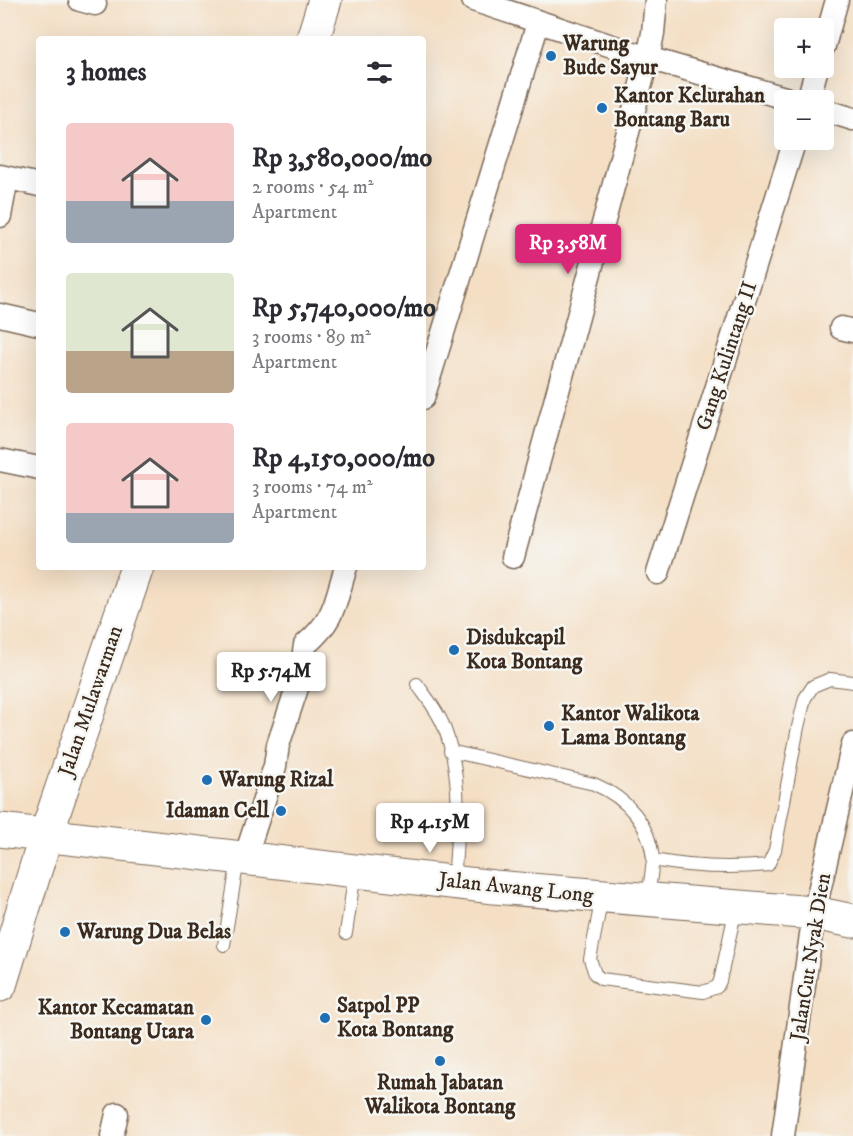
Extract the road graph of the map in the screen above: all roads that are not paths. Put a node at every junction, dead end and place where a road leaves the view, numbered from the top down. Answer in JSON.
{"nodes":[{"id":1,"x":325,"y":0,"type":"edge"},
{"id":2,"x":473,"y":0,"type":"edge"},
{"id":3,"x":656,"y":0,"type":"edge"},
{"id":4,"x":837,"y":0,"type":"edge"},
{"id":5,"x":832,"y":18,"type":"edge"},
{"id":6,"x":538,"y":23,"type":"junction"},
{"id":7,"x":314,"y":36,"type":"edge"},
{"id":8,"x":648,"y":58,"type":"junction"},
{"id":9,"x":774,"y":95,"type":"edge"},
{"id":10,"x":834,"y":113,"type":"edge"},
{"id":11,"x":853,"y":119,"type":"edge"},
{"id":12,"x":792,"y":150,"type":"edge"},
{"id":13,"x":3,"y":177,"type":"edge"},
{"id":14,"x":36,"y":184,"type":"edge"},
{"id":15,"x":0,"y":216,"type":"edge"},
{"id":16,"x":0,"y":315,"type":"edge"},
{"id":17,"x":36,"y":323,"type":"edge"},
{"id":18,"x":426,"y":388,"type":"edge"},
{"id":19,"x":0,"y":459,"type":"edge"},
{"id":20,"x":36,"y":467,"type":"edge"},
{"id":21,"x":513,"y":557,"type":"dead end"},
{"id":22,"x":136,"y":570,"type":"edge"},
{"id":23,"x":345,"y":570,"type":"edge"},
{"id":24,"x":658,"y":573,"type":"dead end"},
{"id":25,"x":853,"y":682,"type":"edge"},
{"id":26,"x":417,"y":684,"type":"dead end"},
{"id":27,"x":853,"y":744,"type":"edge"},
{"id":28,"x":450,"y":750,"type":"junction"},
{"id":29,"x":0,"y":830,"type":"edge"},
{"id":30,"x":46,"y":836,"type":"junction"},
{"id":31,"x":241,"y":858,"type":"junction"},
{"id":32,"x":653,"y":860,"type":"junction"},
{"id":33,"x":355,"y":870,"type":"junction"},
{"id":34,"x":454,"y":882,"type":"junction"},
{"id":35,"x":603,"y":896,"type":"junction"},
{"id":36,"x":648,"y":900,"type":"junction"},
{"id":37,"x":736,"y":907,"type":"junction"},
{"id":38,"x":814,"y":913,"type":"junction"},
{"id":39,"x":853,"y":921,"type":"edge"},
{"id":40,"x":346,"y":933,"type":"dead end"},
{"id":41,"x":224,"y":945,"type":"dead end"},
{"id":42,"x":0,"y":985,"type":"edge"},
{"id":43,"x":117,"y":1113,"type":"dead end"},
{"id":44,"x":112,"y":1136,"type":"edge"},
{"id":45,"x":783,"y":1136,"type":"edge"}],
"edges":[{"from":1,"to":7,"type":"street"},
{"from":2,"to":6,"type":"street"},
{"from":3,"to":8,"type":"street"},
{"from":4,"to":5,"type":"street"},
{"from":6,"to":8,"type":"street"},
{"from":6,"to":18,"type":"street"},
{"from":8,"to":9,"type":"street"},
{"from":8,"to":21,"type":"street"},
{"from":10,"to":11,"type":"street"},
{"from":12,"to":24,"type":"street","name":"Gang Kulintang II"},
{"from":13,"to":14,"type":"street"},
{"from":13,"to":15,"type":"street"},
{"from":16,"to":17,"type":"street"},
{"from":19,"to":20,"type":"street"},
{"from":22,"to":30,"type":"street","name":"Jalan Mulawarman"},
{"from":23,"to":31,"type":"street"},
{"from":25,"to":32,"type":"lane"},
{"from":26,"to":28,"type":"lane"},
{"from":27,"to":38,"type":"street","name":"JalanCut Nyak Dien"},
{"from":28,"to":32,"type":"lane"},
{"from":28,"to":34,"type":"lane"},
{"from":29,"to":30,"type":"street","name":"Jalan Awang Long"},
{"from":30,"to":31,"type":"street","name":"Jalan Awang Long"},
{"from":30,"to":42,"type":"street","name":"Jalan Mulawarman"},
{"from":31,"to":33,"type":"street","name":"Jalan Awang Long"},
{"from":31,"to":41,"type":"lane"},
{"from":32,"to":36,"type":"lane"},
{"from":33,"to":34,"type":"street","name":"Jalan Awang Long"},
{"from":33,"to":40,"type":"lane"},
{"from":34,"to":35,"type":"street","name":"Jalan Awang Long"},
{"from":35,"to":36,"type":"street","name":"Jalan Awang Long"},
{"from":35,"to":37,"type":"lane"},
{"from":36,"to":37,"type":"street","name":"Jalan Awang Long"},
{"from":37,"to":38,"type":"street","name":"Jalan Awang Long"},
{"from":38,"to":39,"type":"street","name":"Jalan Awang Long"},
{"from":38,"to":45,"type":"street","name":"JalanCut Nyak Dien"},
{"from":43,"to":44,"type":"street"}]}
